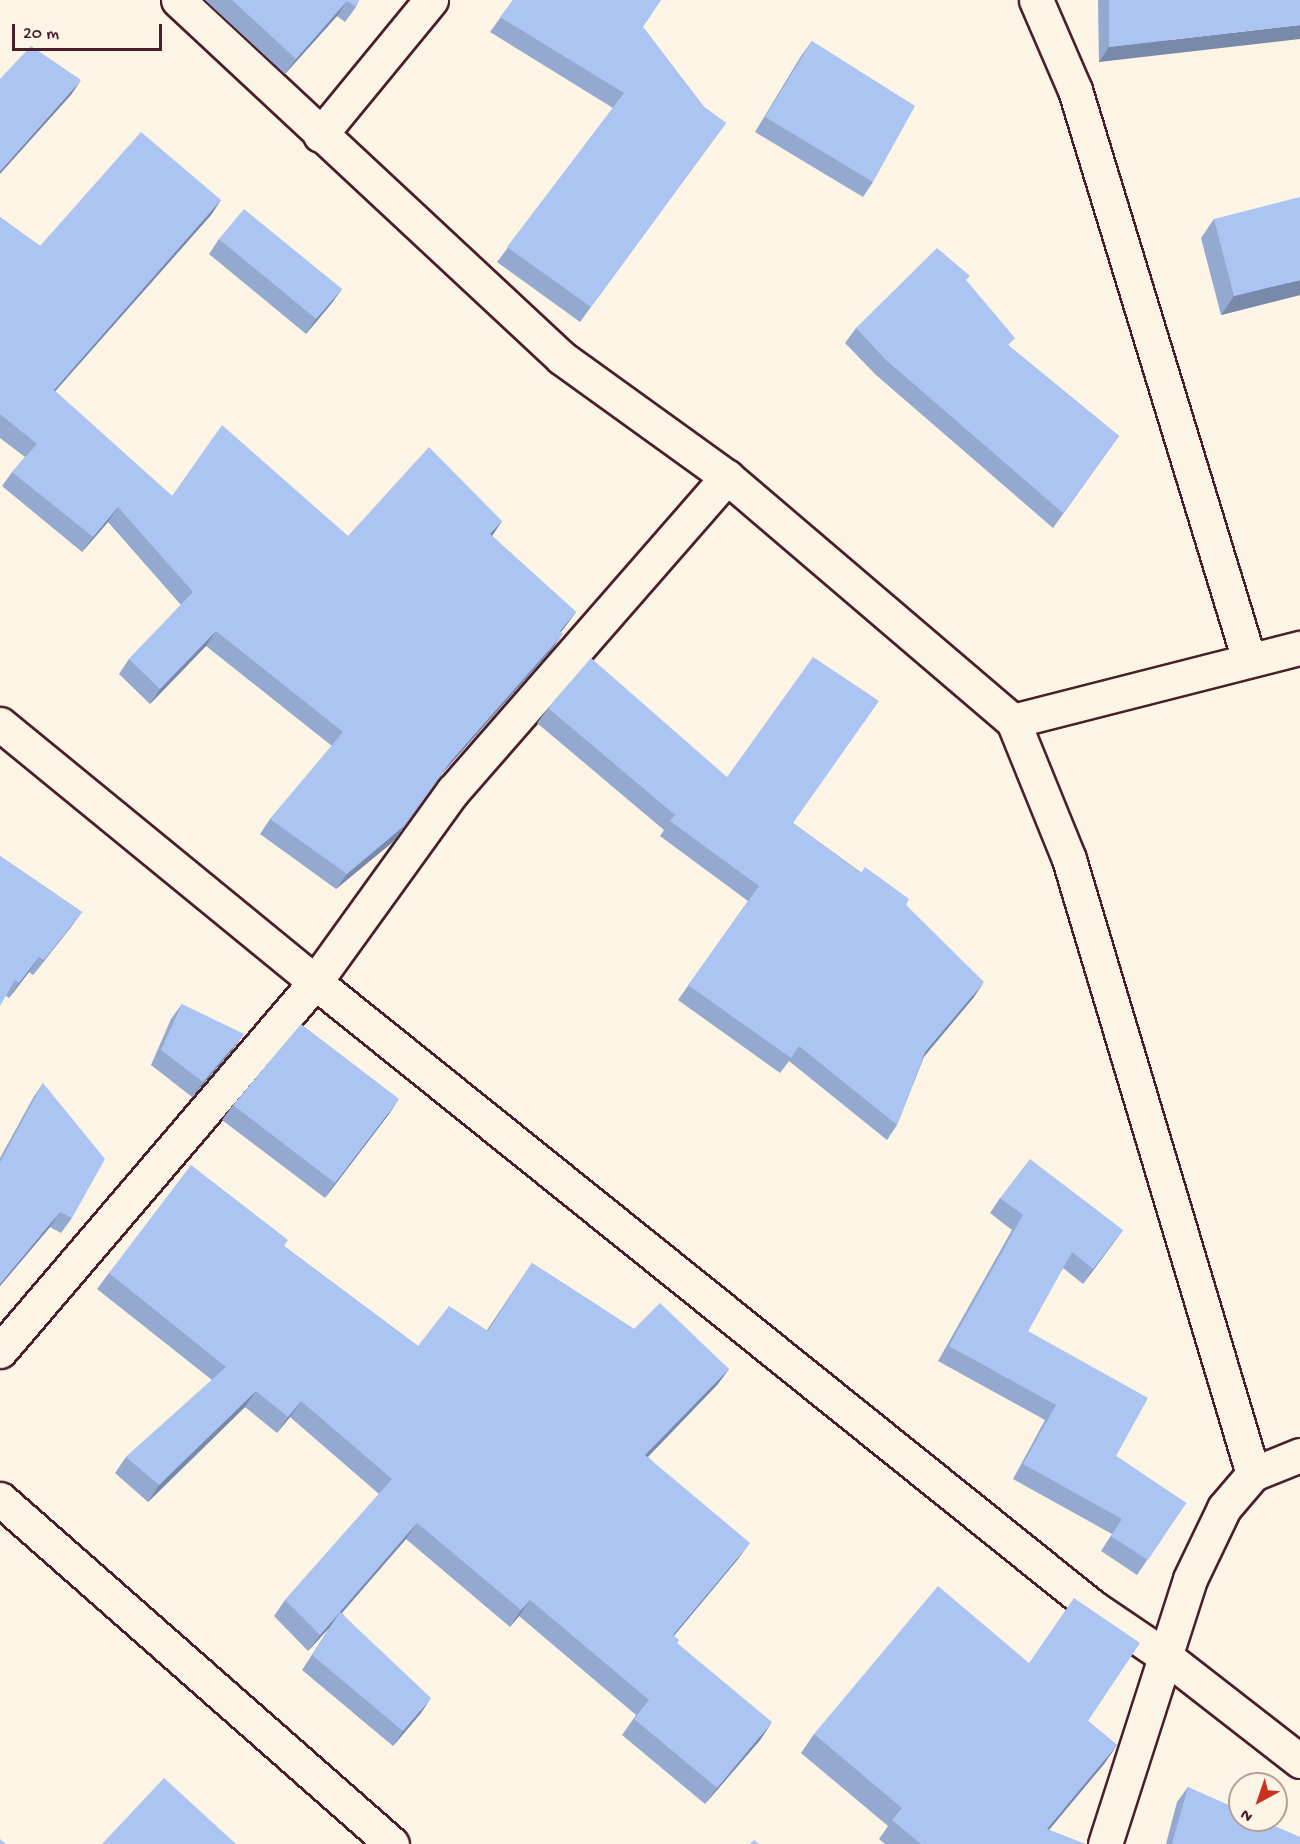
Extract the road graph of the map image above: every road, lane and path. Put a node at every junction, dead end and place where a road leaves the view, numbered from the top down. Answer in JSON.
{"nodes":[{"id":1,"x":178,"y":0,"type":"edge"},
{"id":2,"x":431,"y":0,"type":"edge"},
{"id":3,"x":1036,"y":0,"type":"edge"},
{"id":4,"x":320,"y":135,"type":"junction"},
{"id":5,"x":727,"y":477,"type":"junction"},
{"id":6,"x":1300,"y":648,"type":"edge"},
{"id":7,"x":1249,"y":660,"type":"junction"},
{"id":8,"x":1013,"y":721,"type":"junction"},
{"id":9,"x":0,"y":723,"type":"edge"},
{"id":10,"x":315,"y":982,"type":"junction"},
{"id":11,"x":0,"y":1351,"type":"edge"},
{"id":12,"x":1300,"y":1455,"type":"edge"},
{"id":13,"x":1253,"y":1474,"type":"junction"},
{"id":14,"x":0,"y":1499,"type":"edge"},
{"id":15,"x":1165,"y":1656,"type":"junction"},
{"id":16,"x":1300,"y":1761,"type":"edge"},
{"id":17,"x":392,"y":1844,"type":"edge"},
{"id":18,"x":1105,"y":1844,"type":"edge"}],
"edges":[{"from":1,"to":4,"type":"street"},
{"from":2,"to":4,"type":"street"},
{"from":3,"to":7,"type":"street"},
{"from":4,"to":5,"type":"street"},
{"from":5,"to":8,"type":"street"},
{"from":5,"to":10,"type":"street"},
{"from":6,"to":7,"type":"street"},
{"from":7,"to":8,"type":"street"},
{"from":8,"to":13,"type":"street"},
{"from":9,"to":10,"type":"street"},
{"from":10,"to":11,"type":"street"},
{"from":10,"to":15,"type":"street"},
{"from":12,"to":13,"type":"street"},
{"from":13,"to":15,"type":"street"},
{"from":14,"to":17,"type":"street"},
{"from":15,"to":16,"type":"street"},
{"from":15,"to":18,"type":"street"}]}
